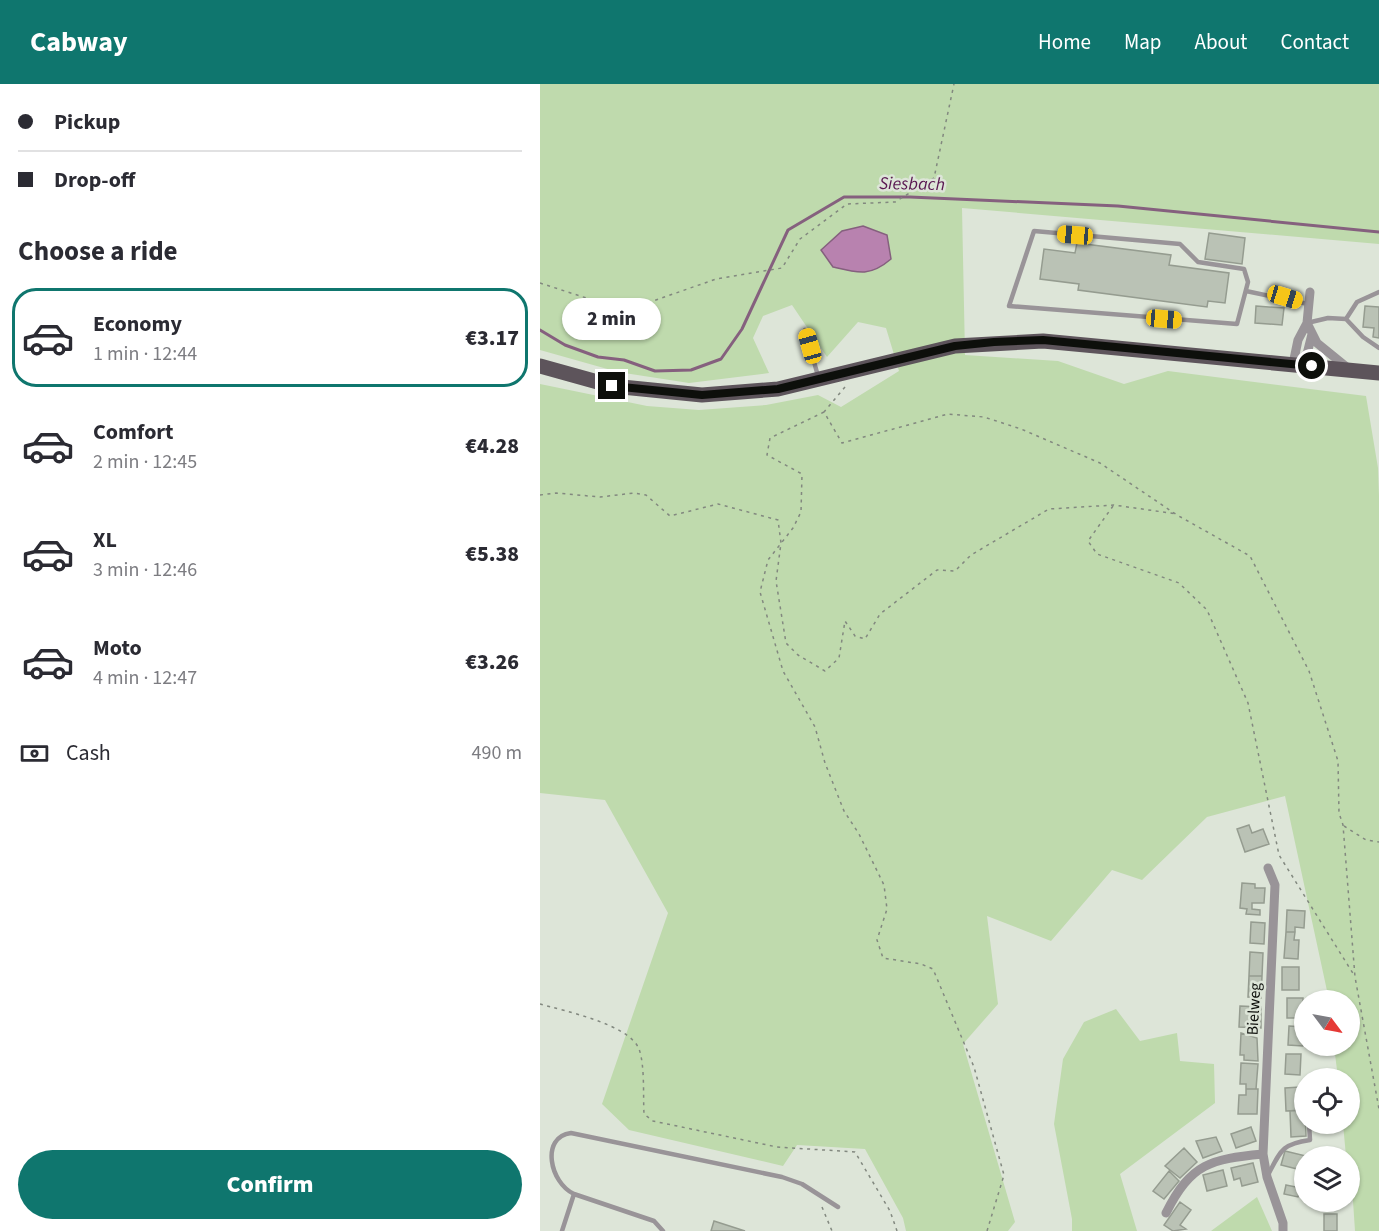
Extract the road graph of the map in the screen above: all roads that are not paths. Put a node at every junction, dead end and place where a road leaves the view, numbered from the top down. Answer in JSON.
{"nodes":[{"id":1,"x":1246,"y":291,"type":"junction"},
{"id":2,"x":1310,"y":292,"type":"dead end"},
{"id":3,"x":1379,"y":292,"type":"edge"},
{"id":4,"x":1309,"y":304,"type":"junction"},
{"id":5,"x":1346,"y":319,"type":"junction"},
{"id":6,"x":1307,"y":323,"type":"junction"},
{"id":7,"x":805,"y":330,"type":"dead end"},
{"id":8,"x":1312,"y":334,"type":"junction"},
{"id":9,"x":1379,"y":348,"type":"edge"},
{"id":10,"x":1293,"y":364,"type":"junction"},
{"id":11,"x":540,"y":366,"type":"edge"},
{"id":12,"x":1350,"y":370,"type":"junction"},
{"id":13,"x":1379,"y":373,"type":"edge"},
{"id":14,"x":819,"y":378,"type":"junction"},
{"id":15,"x":1268,"y":868,"type":"dead end"},
{"id":16,"x":1311,"y":1134,"type":"edge"},
{"id":17,"x":1263,"y":1154,"type":"junction"},
{"id":18,"x":1267,"y":1177,"type":"junction"},
{"id":19,"x":574,"y":1194,"type":"junction"},
{"id":20,"x":838,"y":1207,"type":"dead end"},
{"id":21,"x":1166,"y":1213,"type":"dead end"},
{"id":22,"x":562,"y":1231,"type":"edge"},
{"id":23,"x":663,"y":1231,"type":"edge"},
{"id":24,"x":1283,"y":1231,"type":"edge"}],
"edges":[{"from":1,"to":1,"type":"lane"},
{"from":1,"to":4,"type":"lane"},
{"from":2,"to":4,"type":"street"},
{"from":3,"to":5,"type":"lane"},
{"from":4,"to":6,"type":"street"},
{"from":5,"to":6,"type":"lane"},
{"from":5,"to":9,"type":"lane"},
{"from":6,"to":8,"type":"street"},
{"from":6,"to":10,"type":"street"},
{"from":7,"to":14,"type":"lane"},
{"from":8,"to":10,"type":"street"},
{"from":8,"to":12,"type":"street"},
{"from":10,"to":12,"type":"main road"},
{"from":10,"to":14,"type":"main road"},
{"from":11,"to":14,"type":"main road"},
{"from":12,"to":13,"type":"main road"},
{"from":15,"to":17,"type":"street","name":"Bielweg"},
{"from":16,"to":18,"type":"lane"},
{"from":17,"to":18,"type":"street","name":"Bielweg"},
{"from":17,"to":21,"type":"street"},
{"from":18,"to":24,"type":"street","name":"Bielweg"},
{"from":19,"to":20,"type":"lane"},
{"from":19,"to":22,"type":"lane"},
{"from":19,"to":23,"type":"lane"}]}
